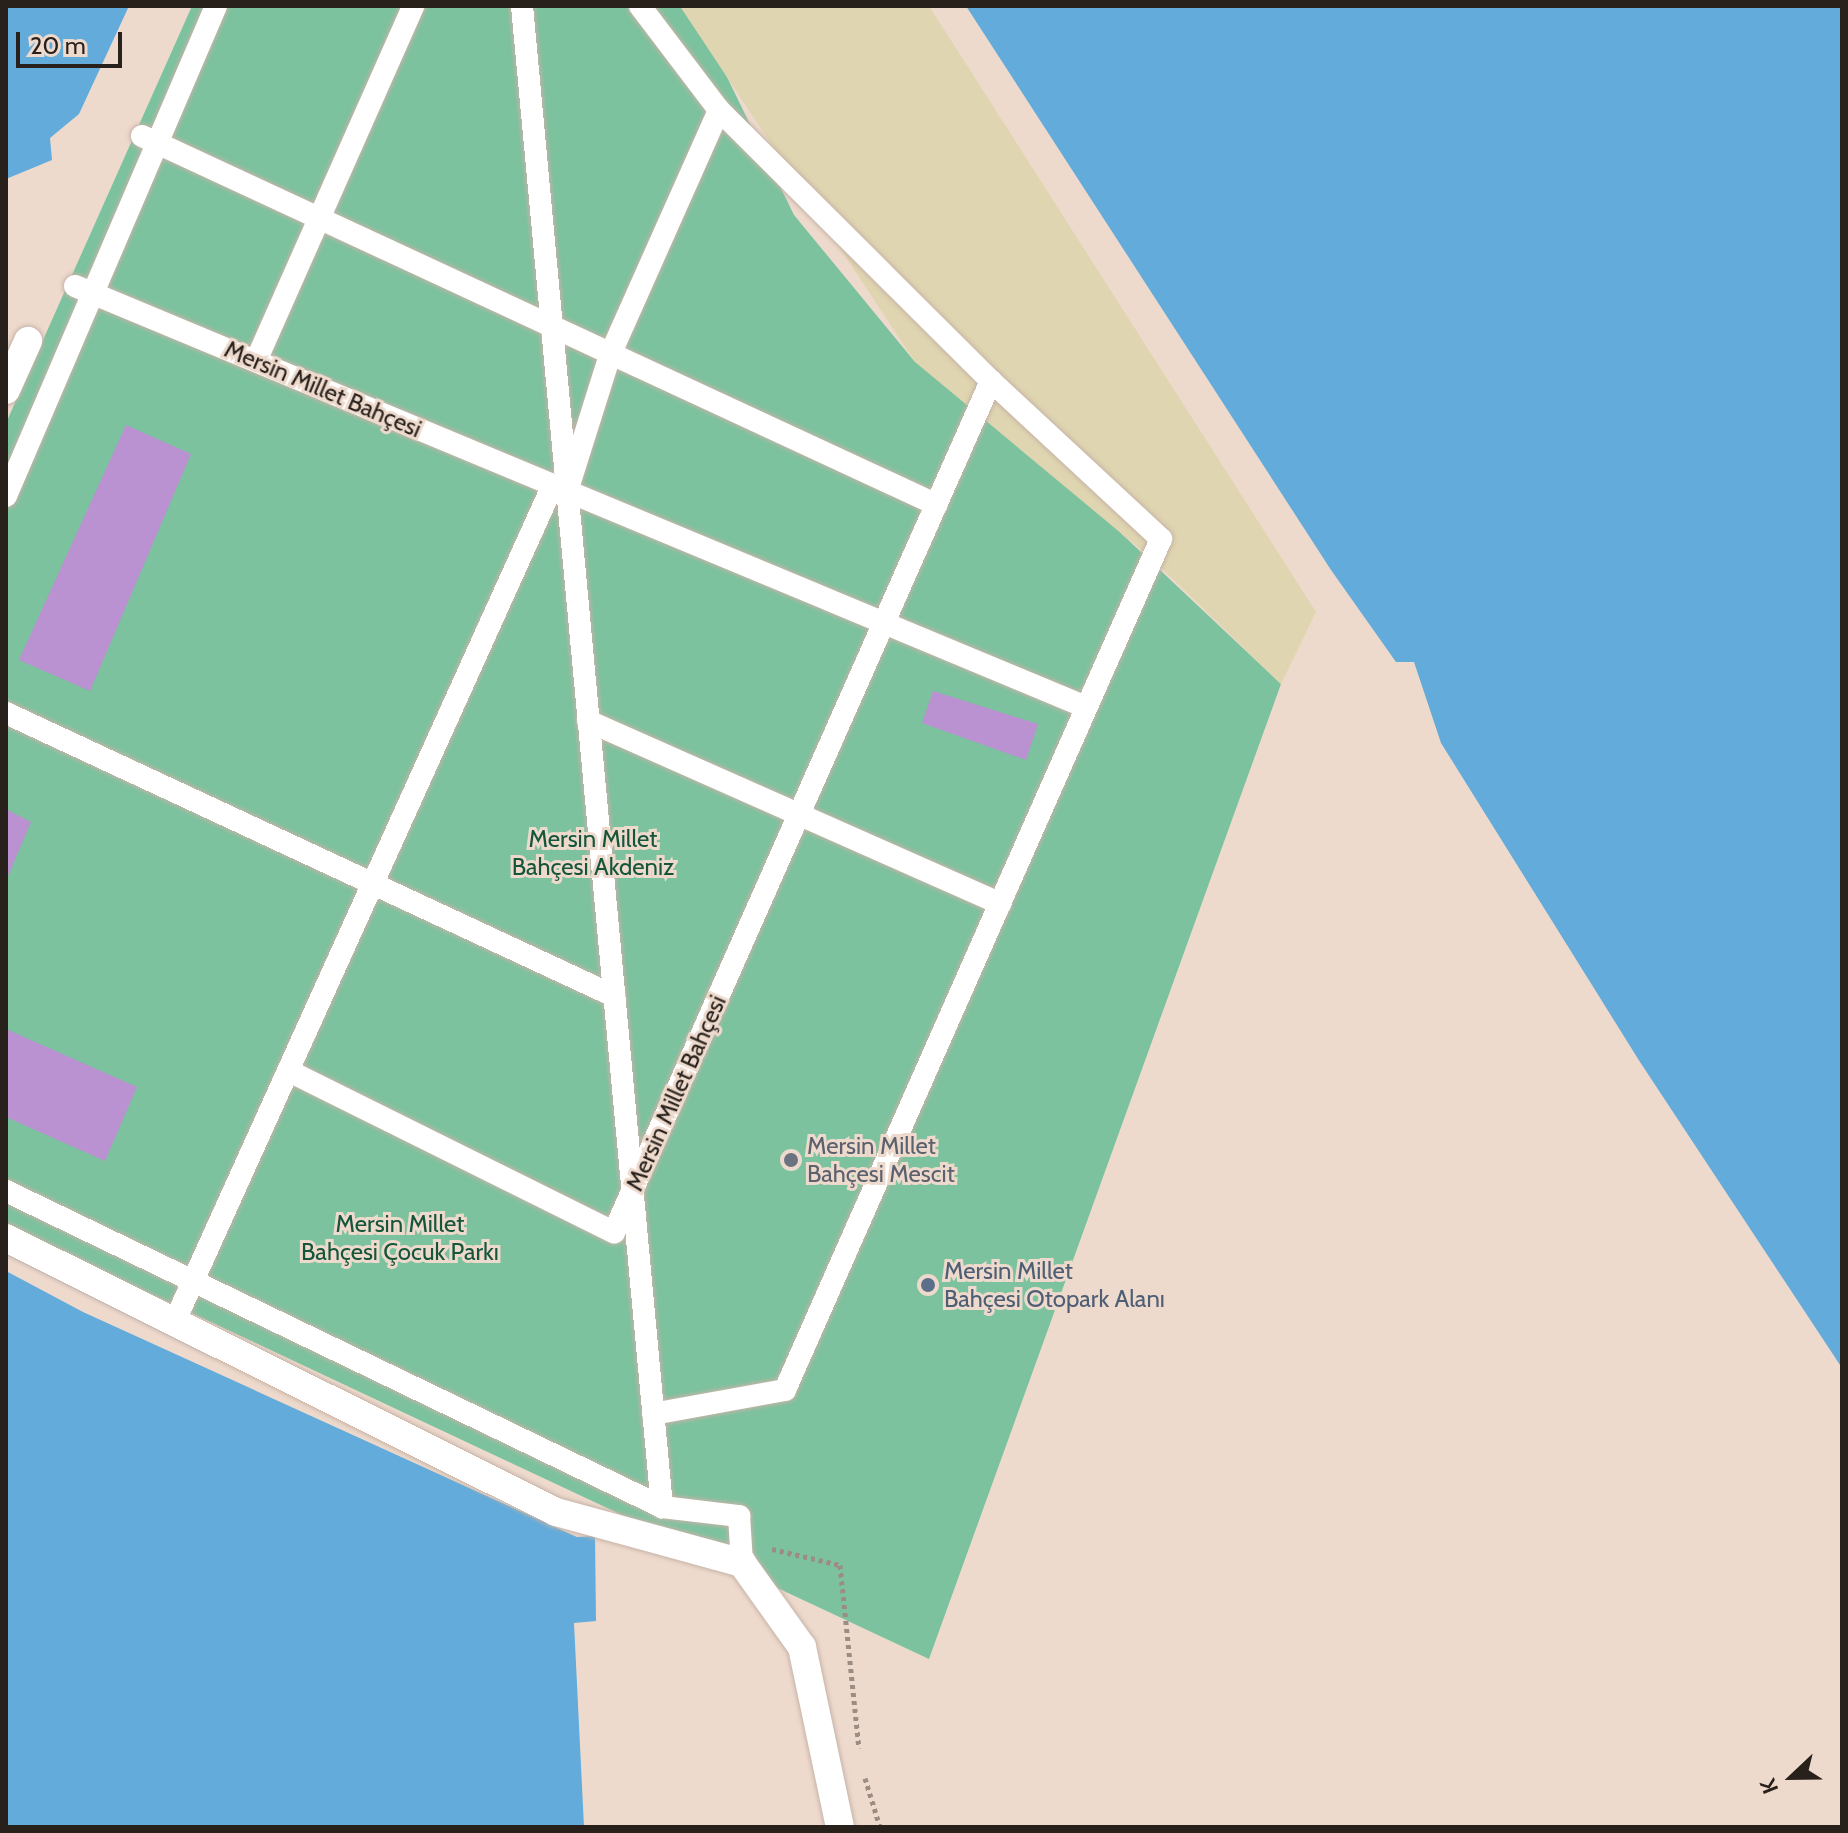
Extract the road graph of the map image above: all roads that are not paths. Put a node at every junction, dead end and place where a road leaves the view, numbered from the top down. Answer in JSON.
{"nodes":[{"id":1,"x":216,"y":6,"type":"edge"},
{"id":2,"x":413,"y":6,"type":"edge"},
{"id":3,"x":522,"y":6,"type":"edge"},
{"id":4,"x":640,"y":6,"type":"edge"},
{"id":5,"x":719,"y":110,"type":"junction"},
{"id":6,"x":149,"y":140,"type":"junction"},
{"id":7,"x":318,"y":219,"type":"junction"},
{"id":8,"x":84,"y":290,"type":"junction"},
{"id":9,"x":552,"y":329,"type":"junction"},
{"id":10,"x":28,"y":341,"type":"dead end"},
{"id":11,"x":610,"y":355,"type":"junction"},
{"id":12,"x":256,"y":361,"type":"junction"},
{"id":13,"x":991,"y":381,"type":"junction"},
{"id":14,"x":6,"y":390,"type":"edge"},
{"id":15,"x":560,"y":488,"type":"junction"},
{"id":16,"x":6,"y":496,"type":"edge"},
{"id":17,"x":937,"y":505,"type":"junction"},
{"id":18,"x":884,"y":623,"type":"junction"},
{"id":19,"x":1086,"y":707,"type":"junction"},
{"id":20,"x":6,"y":713,"type":"edge"},
{"id":21,"x":588,"y":721,"type":"junction"},
{"id":22,"x":800,"y":815,"type":"junction"},
{"id":23,"x":374,"y":884,"type":"junction"},
{"id":24,"x":1000,"y":904,"type":"junction"},
{"id":25,"x":614,"y":996,"type":"junction"},
{"id":26,"x":289,"y":1071,"type":"junction"},
{"id":27,"x":6,"y":1191,"type":"edge"},
{"id":28,"x":632,"y":1192,"type":"junction"},
{"id":29,"x":6,"y":1238,"type":"edge"},
{"id":30,"x":193,"y":1281,"type":"junction"},
{"id":31,"x":179,"y":1312,"type":"dead end"},
{"id":32,"x":653,"y":1414,"type":"junction"},
{"id":33,"x":662,"y":1507,"type":"junction"},
{"id":34,"x":742,"y":1563,"type":"junction"},
{"id":35,"x":840,"y":1827,"type":"edge"}],
"edges":[{"from":1,"to":6,"type":"street"},
{"from":2,"to":7,"type":"street"},
{"from":3,"to":9,"type":"street"},
{"from":4,"to":5,"type":"street"},
{"from":5,"to":11,"type":"street"},
{"from":5,"to":13,"type":"street"},
{"from":6,"to":7,"type":"street"},
{"from":6,"to":8,"type":"street"},
{"from":7,"to":9,"type":"street"},
{"from":7,"to":12,"type":"street"},
{"from":8,"to":12,"type":"street","name":"Mersin Millet Bahçesi"},
{"from":8,"to":16,"type":"street"},
{"from":9,"to":11,"type":"street"},
{"from":9,"to":15,"type":"street"},
{"from":10,"to":14,"type":"street"},
{"from":11,"to":15,"type":"street"},
{"from":11,"to":17,"type":"street"},
{"from":12,"to":15,"type":"street","name":"Mersin Millet Bahçesi"},
{"from":13,"to":17,"type":"street","name":"Mersin Millet Bahçesi"},
{"from":13,"to":19,"type":"street"},
{"from":15,"to":18,"type":"street","name":"Mersin Millet Bahçesi"},
{"from":15,"to":21,"type":"street"},
{"from":15,"to":23,"type":"street"},
{"from":17,"to":18,"type":"street","name":"Mersin Millet Bahçesi"},
{"from":18,"to":19,"type":"street","name":"Mersin Millet Bahçesi"},
{"from":18,"to":22,"type":"street","name":"Mersin Millet Bahçesi"},
{"from":19,"to":24,"type":"street"},
{"from":20,"to":23,"type":"street"},
{"from":21,"to":22,"type":"street"},
{"from":21,"to":25,"type":"street"},
{"from":22,"to":24,"type":"street"},
{"from":22,"to":28,"type":"street","name":"Mersin Millet Bahçesi"},
{"from":23,"to":25,"type":"street"},
{"from":23,"to":26,"type":"street"},
{"from":24,"to":32,"type":"street"},
{"from":25,"to":28,"type":"street"},
{"from":26,"to":28,"type":"street","name":"Mersin Millet Bahçesi"},
{"from":26,"to":30,"type":"street"},
{"from":27,"to":30,"type":"street"},
{"from":28,"to":32,"type":"street"},
{"from":29,"to":34,"type":"street"},
{"from":30,"to":31,"type":"street"},
{"from":30,"to":33,"type":"street"},
{"from":32,"to":33,"type":"street"},
{"from":33,"to":34,"type":"street"},
{"from":34,"to":35,"type":"street"}]}
